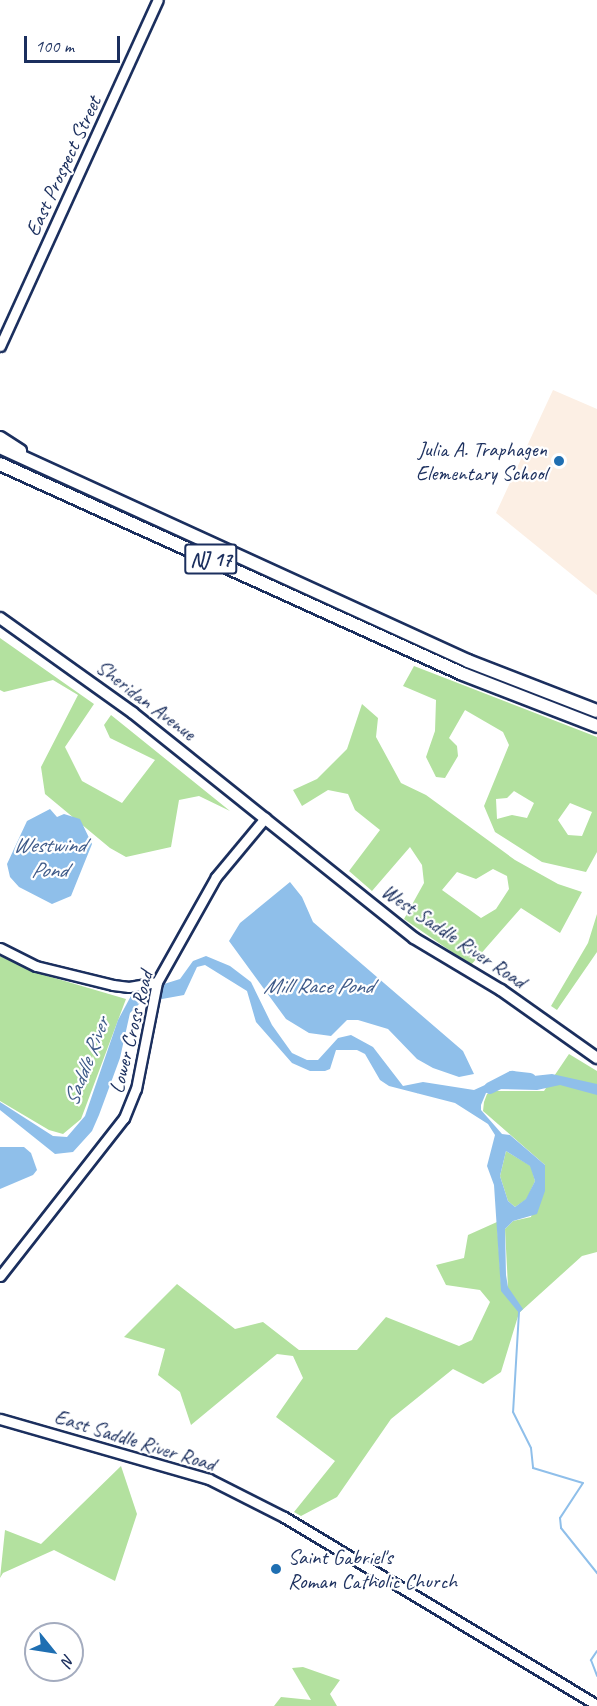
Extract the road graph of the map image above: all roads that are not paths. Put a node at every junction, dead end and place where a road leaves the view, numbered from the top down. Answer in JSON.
{"nodes":[{"id":1,"x":158,"y":0,"type":"edge"},
{"id":2,"x":0,"y":346,"type":"edge"},
{"id":3,"x":0,"y":438,"type":"edge"},
{"id":4,"x":0,"y":447,"type":"edge"},
{"id":5,"x":28,"y":457,"type":"junction"},
{"id":6,"x":0,"y":464,"type":"edge"},
{"id":7,"x":0,"y":470,"type":"edge"},
{"id":8,"x":47,"y":483,"type":"junction"},
{"id":9,"x":0,"y":618,"type":"edge"},
{"id":10,"x":597,"y":711,"type":"edge"},
{"id":11,"x":597,"y":726,"type":"edge"},
{"id":12,"x":265,"y":818,"type":"junction"},
{"id":13,"x":0,"y":948,"type":"edge"},
{"id":14,"x":157,"y":984,"type":"junction"},
{"id":15,"x":597,"y":1058,"type":"edge"},
{"id":16,"x":0,"y":1276,"type":"edge"},
{"id":17,"x":0,"y":1419,"type":"edge"},
{"id":18,"x":597,"y":1705,"type":"edge"}],
"edges":[{"from":1,"to":2,"type":"street","name":"East Prospect Street"},
{"from":3,"to":5,"type":"highway"},
{"from":4,"to":5,"type":"highway","number":"NJ 17"},
{"from":5,"to":10,"type":"highway","number":"NJ 17"},
{"from":6,"to":8,"type":"highway","number":"NJ 17"},
{"from":7,"to":8,"type":"highway"},
{"from":8,"to":11,"type":"highway","number":"NJ 17"},
{"from":9,"to":12,"type":"main road","name":"Sheridan Avenue"},
{"from":12,"to":14,"type":"street","name":"Lower Cross Road"},
{"from":12,"to":15,"type":"main road","name":"West Saddle River Road"},
{"from":13,"to":14,"type":"street"},
{"from":14,"to":16,"type":"street","name":"Lower Cross Road"},
{"from":17,"to":18,"type":"street","name":"East Saddle River Road"}]}
